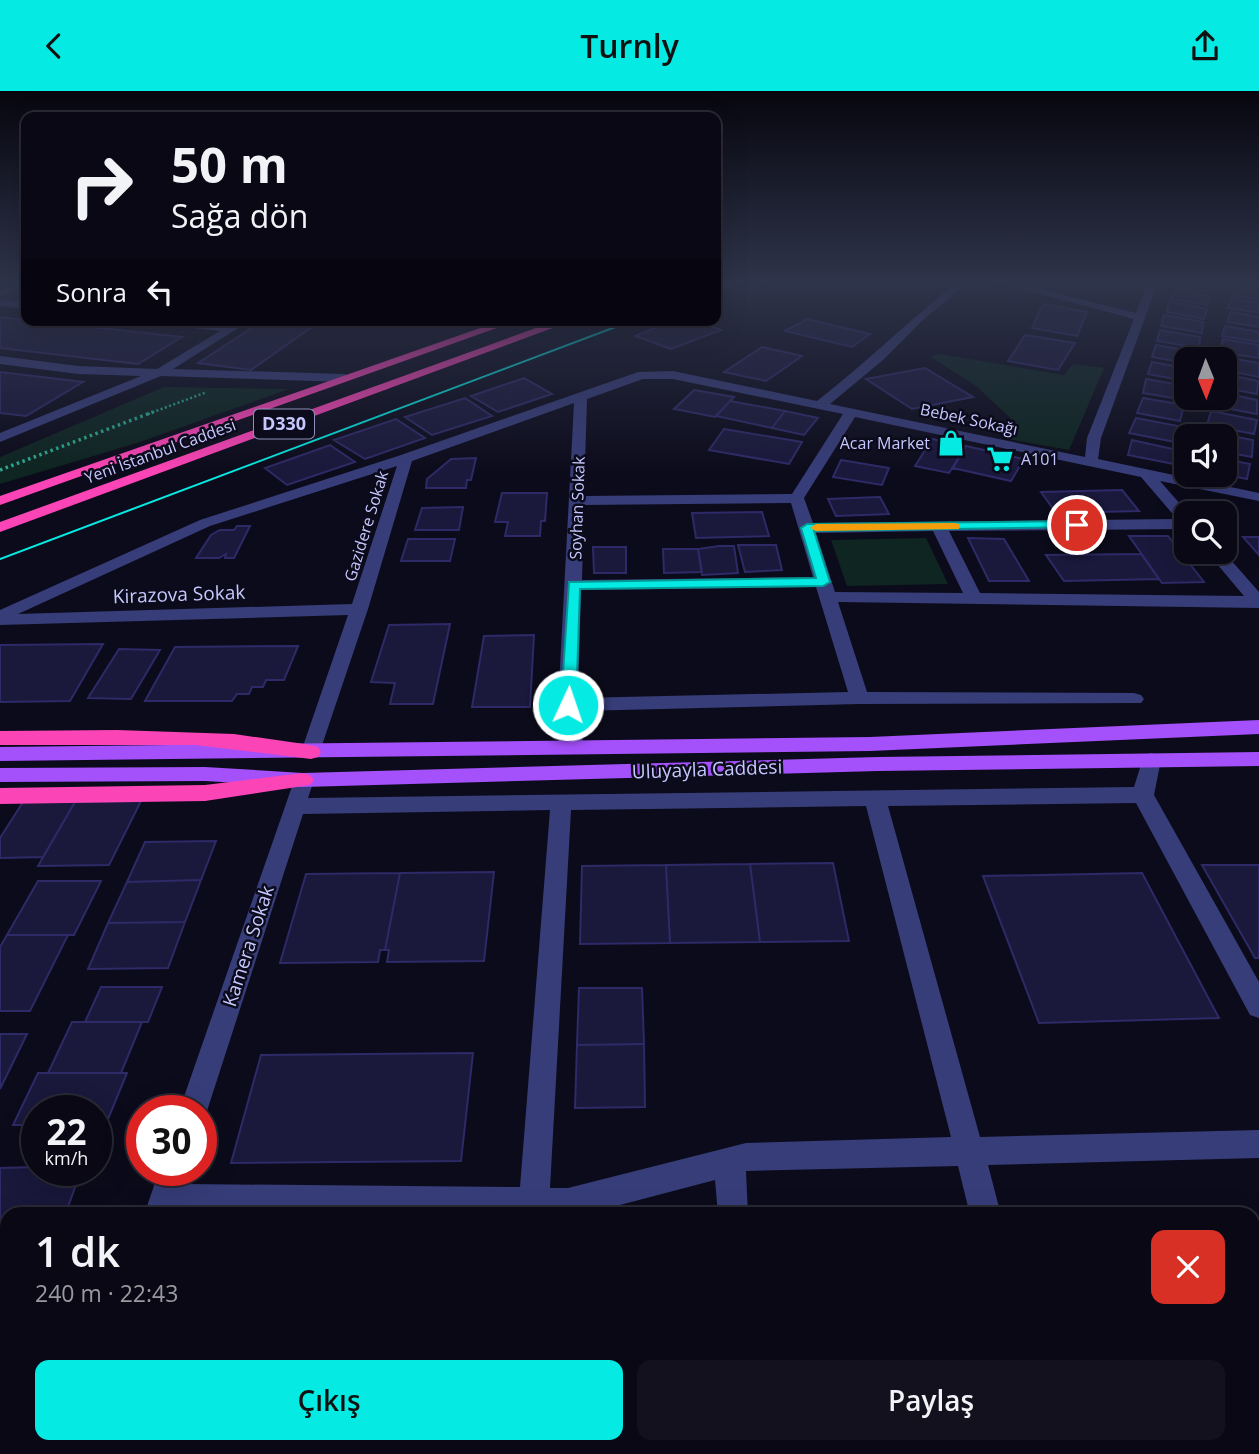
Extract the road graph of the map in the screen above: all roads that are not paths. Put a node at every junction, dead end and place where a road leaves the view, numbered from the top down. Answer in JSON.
{"nodes":[{"id":1,"x":203,"y":346,"type":"edge"},
{"id":2,"x":439,"y":346,"type":"edge"},
{"id":3,"x":499,"y":346,"type":"edge"},
{"id":4,"x":891,"y":346,"type":"edge"},
{"id":5,"x":1129,"y":346,"type":"edge"},
{"id":6,"x":0,"y":360,"type":"edge"},
{"id":7,"x":158,"y":373,"type":"junction"},
{"id":8,"x":673,"y":375,"type":"joint"},
{"id":9,"x":345,"y":378,"type":"junction"},
{"id":10,"x":581,"y":396,"type":"junction"},
{"id":11,"x":819,"y":406,"type":"junction"},
{"id":12,"x":850,"y":412,"type":"junction"},
{"id":13,"x":0,"y":423,"type":"edge"},
{"id":14,"x":27,"y":427,"type":"junction"},
{"id":15,"x":0,"y":438,"type":"edge"},
{"id":16,"x":406,"y":458,"type":"junction"},
{"id":17,"x":1091,"y":463,"type":"junction"},
{"id":18,"x":1146,"y":474,"type":"junction"},
{"id":19,"x":1259,"y":497,"type":"edge"},
{"id":20,"x":797,"y":498,"type":"junction"},
{"id":21,"x":0,"y":499,"type":"edge"},
{"id":22,"x":577,"y":501,"type":"junction"},
{"id":23,"x":1174,"y":508,"type":"edge"},
{"id":24,"x":1174,"y":522,"type":"edge"},
{"id":25,"x":0,"y":527,"type":"edge"},
{"id":26,"x":939,"y":527,"type":"junction"},
{"id":27,"x":807,"y":528,"type":"junction"},
{"id":28,"x":1225,"y":564,"type":"edge"},
{"id":29,"x":573,"y":585,"type":"junction"},
{"id":30,"x":826,"y":589,"type":"junction"},
{"id":31,"x":974,"y":598,"type":"junction"},
{"id":32,"x":1258,"y":601,"type":"edge"},
{"id":33,"x":359,"y":610,"type":"junction"},
{"id":34,"x":0,"y":618,"type":"edge"},
{"id":35,"x":859,"y":698,"type":"junction"},
{"id":36,"x":1134,"y":699,"type":"dead end"},
{"id":37,"x":568,"y":705,"type":"junction"},
{"id":38,"x":1259,"y":727,"type":"edge"},
{"id":39,"x":0,"y":737,"type":"edge"},
{"id":40,"x":574,"y":748,"type":"junction"},
{"id":41,"x":311,"y":752,"type":"junction"},
{"id":42,"x":0,"y":754,"type":"edge"},
{"id":43,"x":1259,"y":759,"type":"edge"},
{"id":44,"x":1151,"y":760,"type":"junction"},
{"id":45,"x":0,"y":775,"type":"edge"},
{"id":46,"x":303,"y":780,"type":"junction"},
{"id":47,"x":1143,"y":795,"type":"junction"},
{"id":48,"x":0,"y":796,"type":"edge"},
{"id":49,"x":875,"y":799,"type":"junction"},
{"id":50,"x":561,"y":802,"type":"junction"},
{"id":51,"x":295,"y":806,"type":"junction"},
{"id":52,"x":1259,"y":1007,"type":"edge"},
{"id":53,"x":198,"y":1095,"type":"edge"},
{"id":54,"x":1259,"y":1144,"type":"edge"},
{"id":55,"x":970,"y":1151,"type":"junction"},
{"id":56,"x":729,"y":1161,"type":"junction"},
{"id":57,"x":169,"y":1186,"type":"edge"},
{"id":58,"x":534,"y":1203,"type":"junction"},
{"id":59,"x":162,"y":1207,"type":"edge"},
{"id":60,"x":732,"y":1207,"type":"edge"},
{"id":61,"x":984,"y":1207,"type":"edge"}],
"edges":[{"from":1,"to":7,"type":"street"},
{"from":2,"to":9,"type":"highway","name":"Yeni İstanbul Caddesi","number":"D330"},
{"from":3,"to":25,"type":"highway","name":"Yeni İstanbul Caddesi","number":"D330"},
{"from":4,"to":11,"type":"street"},
{"from":5,"to":17,"type":"street"},
{"from":6,"to":7,"type":"street"},
{"from":7,"to":9,"type":"street"},
{"from":7,"to":14,"type":"street"},
{"from":8,"to":10,"type":"street","name":"Gazidere Sokak"},
{"from":8,"to":11,"type":"street","name":"Bebek Sokağı"},
{"from":9,"to":21,"type":"highway","name":"Yeni İstanbul Caddesi","number":"D330"},
{"from":10,"to":16,"type":"street","name":"Gazidere Sokak"},
{"from":10,"to":22,"type":"street","name":"Soyhan Sokak"},
{"from":11,"to":12,"type":"street","name":"Bebek Sokağı"},
{"from":12,"to":17,"type":"street","name":"Bebek Sokağı"},
{"from":12,"to":20,"type":"street"},
{"from":13,"to":14,"type":"street"},
{"from":14,"to":15,"type":"street"},
{"from":16,"to":33,"type":"street","name":"Gazidere Sokak"},
{"from":16,"to":34,"type":"street"},
{"from":17,"to":18,"type":"street","name":"Bebek Sokağı"},
{"from":18,"to":19,"type":"street","name":"Bebek Sokağı"},
{"from":18,"to":23,"type":"street"},
{"from":20,"to":22,"type":"street"},
{"from":20,"to":27,"type":"street"},
{"from":22,"to":29,"type":"street","name":"Soyhan Sokak"},
{"from":24,"to":26,"type":"street"},
{"from":26,"to":27,"type":"street"},
{"from":26,"to":31,"type":"street"},
{"from":27,"to":30,"type":"street"},
{"from":28,"to":32,"type":"street"},
{"from":29,"to":30,"type":"street"},
{"from":29,"to":37,"type":"street","name":"Soyhan Sokak"},
{"from":30,"to":31,"type":"street"},
{"from":30,"to":35,"type":"street"},
{"from":31,"to":32,"type":"street"},
{"from":33,"to":34,"type":"street","name":"Kirazova Sokak"},
{"from":33,"to":41,"type":"street","name":"Gazidere Sokak"},
{"from":35,"to":36,"type":"street"},
{"from":35,"to":37,"type":"street"},
{"from":37,"to":40,"type":"street","name":"Soyhan Sokak"},
{"from":38,"to":40,"type":"main road","name":"Uluyayla Caddesi"},
{"from":39,"to":41,"type":"highway"},
{"from":40,"to":41,"type":"main road","name":"Uluyayla Caddesi"},
{"from":41,"to":42,"type":"main road","name":"Uluyayla Caddesi"},
{"from":43,"to":44,"type":"main road","name":"Uluyayla Caddesi"},
{"from":44,"to":46,"type":"main road","name":"Uluyayla Caddesi"},
{"from":44,"to":47,"type":"street"},
{"from":45,"to":46,"type":"main road","name":"Uluyayla Caddesi"},
{"from":46,"to":48,"type":"highway"},
{"from":46,"to":51,"type":"street","name":"Kamera Sokak"},
{"from":47,"to":49,"type":"street"},
{"from":47,"to":52,"type":"street"},
{"from":49,"to":50,"type":"street"},
{"from":49,"to":55,"type":"street"},
{"from":50,"to":51,"type":"street"},
{"from":50,"to":58,"type":"street"},
{"from":51,"to":53,"type":"street","name":"Kamera Sokak"},
{"from":54,"to":55,"type":"street"},
{"from":55,"to":56,"type":"street"},
{"from":55,"to":61,"type":"street"},
{"from":56,"to":58,"type":"street"},
{"from":56,"to":60,"type":"street"},
{"from":57,"to":59,"type":"street"},
{"from":58,"to":59,"type":"street"}]}
